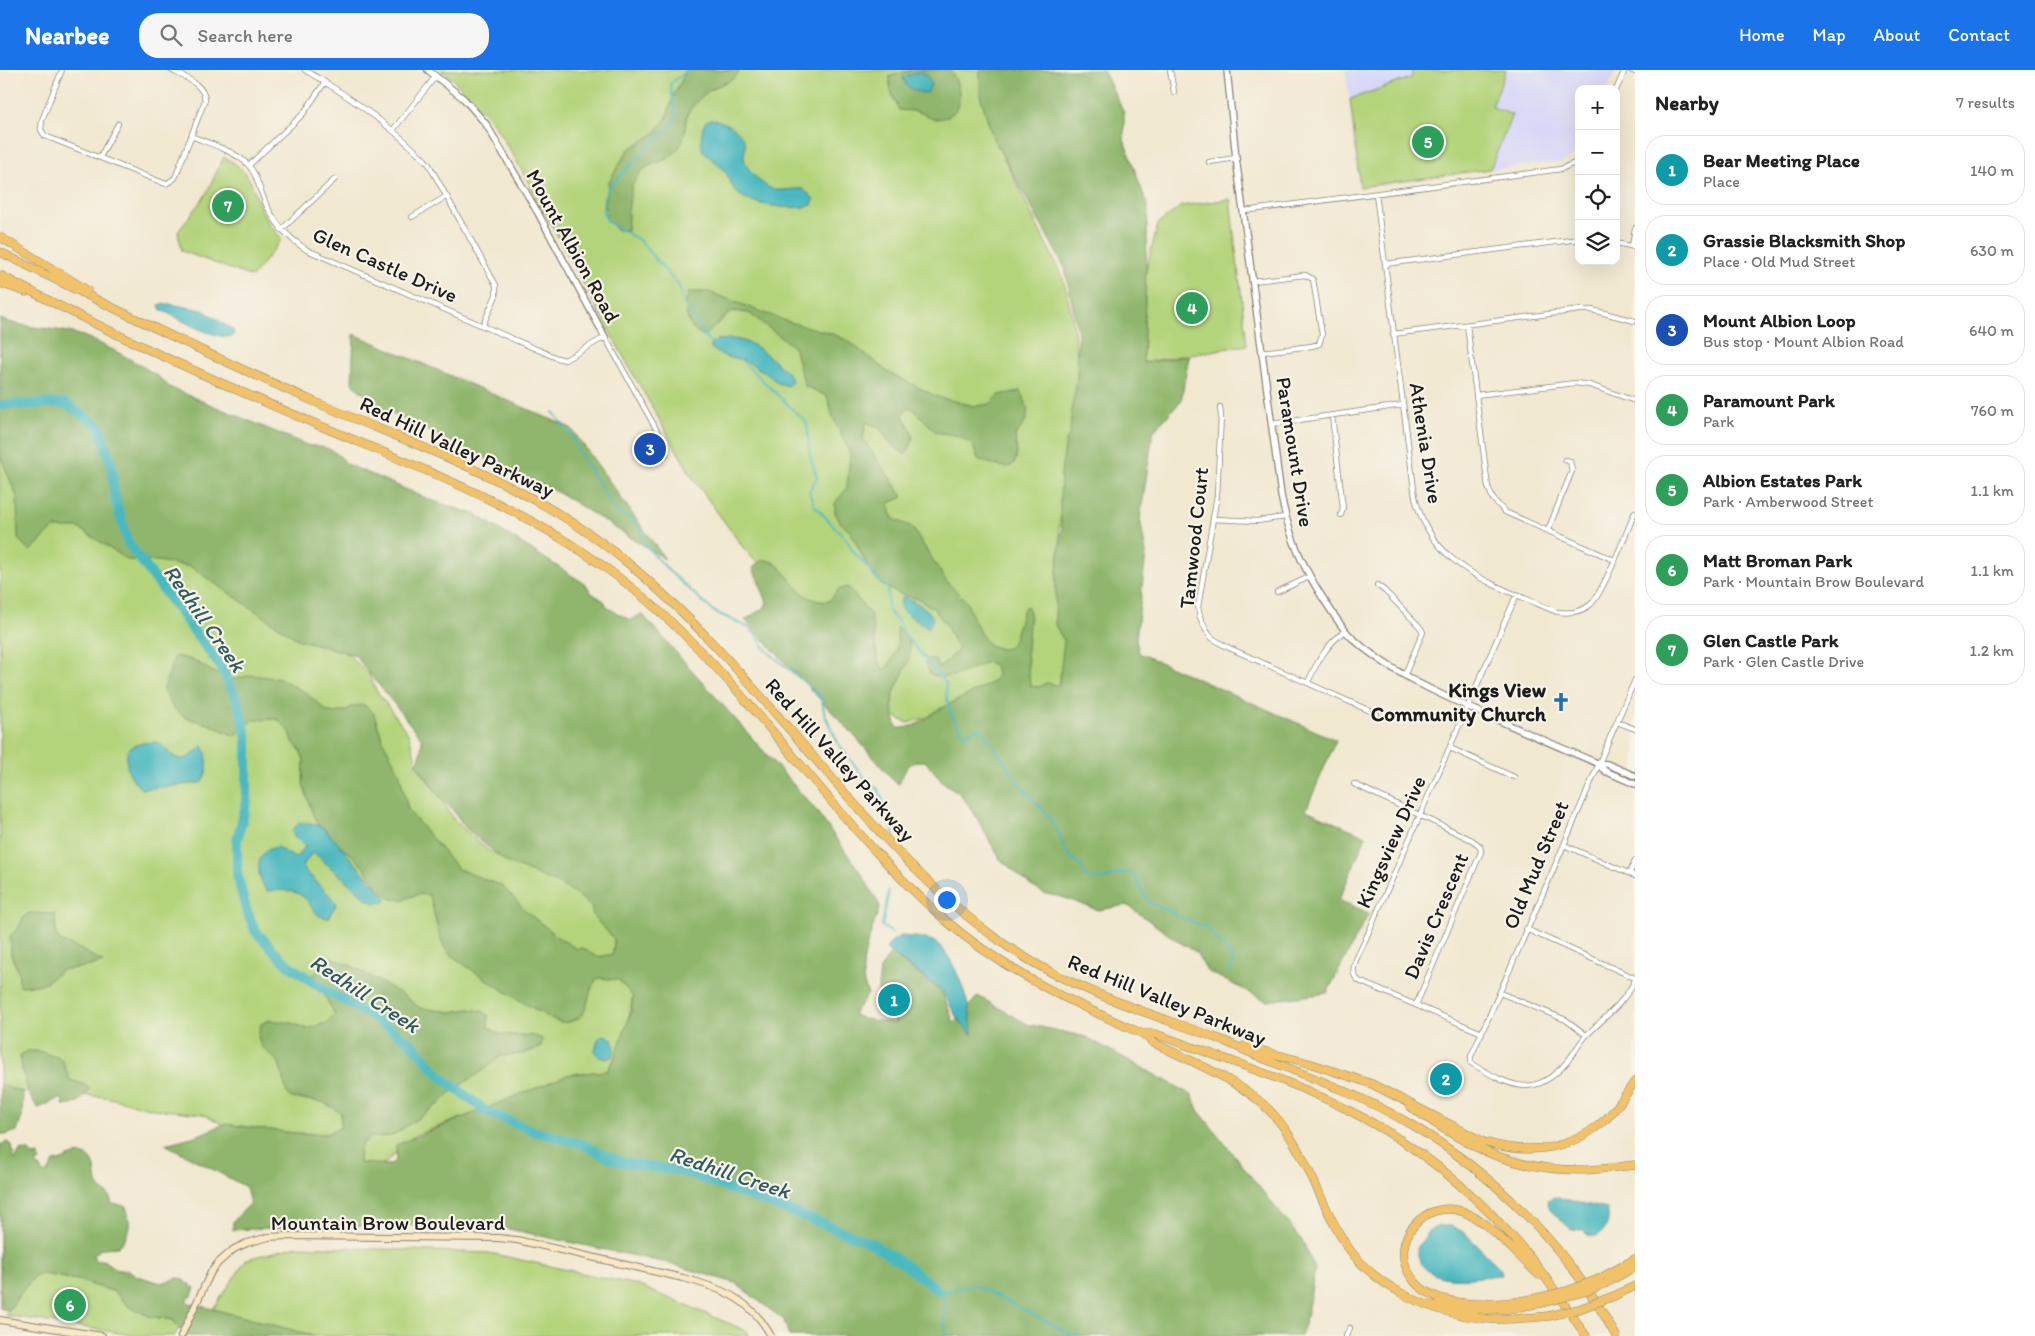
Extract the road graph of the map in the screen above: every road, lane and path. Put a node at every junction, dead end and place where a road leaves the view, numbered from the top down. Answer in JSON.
{"nodes":[{"id":1,"x":62,"y":70,"type":"edge"},
{"id":2,"x":171,"y":70,"type":"edge"},
{"id":3,"x":305,"y":70,"type":"edge"},
{"id":4,"x":428,"y":70,"type":"edge"},
{"id":5,"x":1170,"y":70,"type":"edge"},
{"id":6,"x":1227,"y":70,"type":"edge"},
{"id":7,"x":1625,"y":70,"type":"edge"},
{"id":8,"x":1631,"y":70,"type":"edge"},
{"id":9,"x":1635,"y":72,"type":"edge"},
{"id":10,"x":436,"y":76,"type":"junction"},
{"id":11,"x":325,"y":82,"type":"junction"},
{"id":12,"x":1618,"y":85,"type":"edge"},
{"id":13,"x":1174,"y":92,"type":"dead end"},
{"id":14,"x":118,"y":124,"type":"dead end"},
{"id":15,"x":392,"y":130,"type":"junction"},
{"id":16,"x":191,"y":136,"type":"junction"},
{"id":17,"x":100,"y":157,"type":"junction"},
{"id":18,"x":1236,"y":158,"type":"junction"},
{"id":19,"x":1208,"y":162,"type":"dead end"},
{"id":20,"x":1575,"y":163,"type":"edge"},
{"id":21,"x":249,"y":165,"type":"junction"},
{"id":22,"x":335,"y":179,"type":"dead end"},
{"id":23,"x":1376,"y":194,"type":"junction"},
{"id":24,"x":447,"y":196,"type":"junction"},
{"id":25,"x":1244,"y":211,"type":"junction"},
{"id":26,"x":412,"y":216,"type":"dead end"},
{"id":27,"x":1635,"y":228,"type":"edge"},
{"id":28,"x":281,"y":230,"type":"junction"},
{"id":29,"x":0,"y":237,"type":"edge"},
{"id":30,"x":1575,"y":240,"type":"edge"},
{"id":31,"x":1620,"y":244,"type":"edge"},
{"id":32,"x":1633,"y":247,"type":"edge"},
{"id":33,"x":0,"y":252,"type":"edge"},
{"id":34,"x":1385,"y":264,"type":"junction"},
{"id":35,"x":0,"y":275,"type":"edge"},
{"id":36,"x":1253,"y":281,"type":"junction"},
{"id":37,"x":0,"y":283,"type":"edge"},
{"id":38,"x":40,"y":296,"type":"junction"},
{"id":39,"x":116,"y":310,"type":"junction"},
{"id":40,"x":1635,"y":321,"type":"edge"},
{"id":41,"x":483,"y":325,"type":"junction"},
{"id":42,"x":1467,"y":325,"type":"junction"},
{"id":43,"x":1394,"y":334,"type":"junction"},
{"id":44,"x":605,"y":337,"type":"junction"},
{"id":45,"x":1262,"y":352,"type":"junction"},
{"id":46,"x":1476,"y":395,"type":"junction"},
{"id":47,"x":1635,"y":401,"type":"edge"},
{"id":48,"x":1403,"y":405,"type":"junction"},
{"id":49,"x":1220,"y":406,"type":"dead end"},
{"id":50,"x":1332,"y":416,"type":"junction"},
{"id":51,"x":1271,"y":424,"type":"junction"},
{"id":52,"x":666,"y":454,"type":"dead end"},
{"id":53,"x":1565,"y":460,"type":"dead end"},
{"id":54,"x":1635,"y":512,"type":"edge"},
{"id":55,"x":1341,"y":515,"type":"dead end"},
{"id":56,"x":1285,"y":517,"type":"junction"},
{"id":57,"x":1213,"y":519,"type":"junction"},
{"id":58,"x":1548,"y":530,"type":"junction"},
{"id":59,"x":1614,"y":560,"type":"junction"},
{"id":60,"x":1309,"y":577,"type":"junction"},
{"id":61,"x":1377,"y":585,"type":"dead end"},
{"id":62,"x":1277,"y":592,"type":"dead end"},
{"id":63,"x":1517,"y":594,"type":"junction"},
{"id":64,"x":1345,"y":631,"type":"junction"},
{"id":65,"x":1405,"y":674,"type":"junction"},
{"id":66,"x":1635,"y":680,"type":"edge"},
{"id":67,"x":1308,"y":682,"type":"junction"},
{"id":68,"x":1467,"y":706,"type":"junction"},
{"id":69,"x":1377,"y":714,"type":"dead end"},
{"id":70,"x":1617,"y":722,"type":"junction"},
{"id":71,"x":1635,"y":729,"type":"edge"},
{"id":72,"x":1450,"y":748,"type":"junction"},
{"id":73,"x":1597,"y":764,"type":"junction"},
{"id":74,"x":1635,"y":776,"type":"edge"},
{"id":75,"x":1514,"y":777,"type":"dead end"},
{"id":76,"x":1354,"y":784,"type":"dead end"},
{"id":77,"x":1635,"y":784,"type":"edge"},
{"id":78,"x":1420,"y":817,"type":"junction"},
{"id":79,"x":1564,"y":845,"type":"junction"},
{"id":80,"x":1635,"y":861,"type":"edge"},
{"id":81,"x":1630,"y":873,"type":"junction"},
{"id":82,"x":1635,"y":876,"type":"edge"},
{"id":83,"x":1526,"y":930,"type":"junction"},
{"id":84,"x":1635,"y":979,"type":"edge"},
{"id":85,"x":1500,"y":993,"type":"junction"},
{"id":86,"x":1416,"y":1005,"type":"junction"},
{"id":87,"x":1482,"y":1033,"type":"junction"},
{"id":88,"x":1143,"y":1034,"type":"junction"},
{"id":89,"x":1586,"y":1035,"type":"junction"},
{"id":90,"x":1223,"y":1040,"type":"junction"},
{"id":91,"x":1635,"y":1081,"type":"edge"},
{"id":92,"x":1391,"y":1093,"type":"junction"},
{"id":93,"x":1635,"y":1165,"type":"edge"},
{"id":94,"x":1635,"y":1259,"type":"edge"},
{"id":95,"x":1635,"y":1267,"type":"edge"},
{"id":96,"x":1603,"y":1281,"type":"junction"},
{"id":97,"x":1635,"y":1286,"type":"edge"},
{"id":98,"x":1552,"y":1287,"type":"junction"},
{"id":99,"x":1539,"y":1301,"type":"junction"},
{"id":100,"x":1429,"y":1306,"type":"junction"},
{"id":101,"x":0,"y":1320,"type":"edge"},
{"id":102,"x":1350,"y":1328,"type":"dead end"},
{"id":103,"x":87,"y":1335,"type":"edge"},
{"id":104,"x":102,"y":1336,"type":"edge"},
{"id":105,"x":181,"y":1336,"type":"edge"},
{"id":106,"x":771,"y":1336,"type":"edge"},
{"id":107,"x":1346,"y":1336,"type":"edge"},
{"id":108,"x":1586,"y":1336,"type":"edge"},
{"id":109,"x":1616,"y":1336,"type":"edge"}],
"edges":[{"from":1,"to":17,"type":"street"},
{"from":2,"to":16,"type":"street"},
{"from":3,"to":11,"type":"street"},
{"from":4,"to":10,"type":"street","name":"Mount Albion Road"},
{"from":5,"to":13,"type":"street"},
{"from":6,"to":18,"type":"street","name":"Paramount Drive"},
{"from":7,"to":12,"type":"street"},
{"from":8,"to":9,"type":"street"},
{"from":10,"to":15,"type":"street"},
{"from":10,"to":44,"type":"street","name":"Mount Albion Road"},
{"from":11,"to":15,"type":"street"},
{"from":11,"to":21,"type":"street"},
{"from":14,"to":17,"type":"street"},
{"from":15,"to":24,"type":"street"},
{"from":16,"to":17,"type":"street"},
{"from":16,"to":21,"type":"street"},
{"from":18,"to":19,"type":"street"},
{"from":18,"to":25,"type":"street","name":"Paramount Drive"},
{"from":20,"to":23,"type":"street"},
{"from":21,"to":28,"type":"street","name":"Glen Castle Drive"},
{"from":22,"to":28,"type":"street"},
{"from":23,"to":25,"type":"street"},
{"from":23,"to":34,"type":"street","name":"Athenia Drive"},
{"from":24,"to":26,"type":"street"},
{"from":24,"to":41,"type":"street"},
{"from":25,"to":36,"type":"street","name":"Paramount Drive"},
{"from":27,"to":32,"type":"street"},
{"from":28,"to":41,"type":"street","name":"Glen Castle Drive"},
{"from":29,"to":39,"type":"highway"},
{"from":30,"to":34,"type":"street"},
{"from":31,"to":32,"type":"street"},
{"from":33,"to":39,"type":"highway","name":"Red Hill Valley Parkway"},
{"from":34,"to":43,"type":"street","name":"Athenia Drive"},
{"from":35,"to":38,"type":"highway","name":"Red Hill Valley Parkway"},
{"from":36,"to":45,"type":"street","name":"Paramount Drive"},
{"from":36,"to":45,"type":"street"},
{"from":37,"to":38,"type":"highway"},
{"from":38,"to":88,"type":"highway","name":"Red Hill Valley Parkway"},
{"from":39,"to":90,"type":"highway","name":"Red Hill Valley Parkway"},
{"from":40,"to":42,"type":"street"},
{"from":41,"to":44,"type":"street","name":"Glen Castle Drive"},
{"from":42,"to":43,"type":"street"},
{"from":42,"to":46,"type":"street"},
{"from":43,"to":48,"type":"street","name":"Athenia Drive"},
{"from":44,"to":52,"type":"street","name":"Mount Albion Road"},
{"from":45,"to":51,"type":"street","name":"Paramount Drive"},
{"from":46,"to":47,"type":"street"},
{"from":46,"to":58,"type":"street"},
{"from":48,"to":50,"type":"street"},
{"from":48,"to":63,"type":"street","name":"Athenia Drive"},
{"from":49,"to":57,"type":"street","name":"Tamwood Court"},
{"from":50,"to":51,"type":"street"},
{"from":50,"to":55,"type":"street"},
{"from":51,"to":56,"type":"street","name":"Paramount Drive"},
{"from":53,"to":58,"type":"street"},
{"from":54,"to":59,"type":"street","name":"Athenia Drive"},
{"from":56,"to":57,"type":"street"},
{"from":56,"to":60,"type":"street","name":"Paramount Drive"},
{"from":57,"to":67,"type":"street","name":"Tamwood Court"},
{"from":58,"to":59,"type":"street"},
{"from":59,"to":63,"type":"street","name":"Athenia Drive"},
{"from":60,"to":62,"type":"street"},
{"from":60,"to":64,"type":"street","name":"Paramount Drive"},
{"from":61,"to":65,"type":"street"},
{"from":63,"to":68,"type":"street","name":"Kingsview Drive"},
{"from":64,"to":65,"type":"street","name":"Paramount Drive"},
{"from":64,"to":67,"type":"street"},
{"from":65,"to":68,"type":"street","name":"Paramount Drive"},
{"from":66,"to":70,"type":"street","name":"Old Mud Street"},
{"from":67,"to":69,"type":"street","name":"Tamwood Court"},
{"from":68,"to":72,"type":"street","name":"Kingsview Drive"},
{"from":68,"to":73,"type":"street","name":"Paramount Drive"},
{"from":70,"to":71,"type":"street"},
{"from":70,"to":73,"type":"street","name":"Old Mud Street"},
{"from":72,"to":75,"type":"street"},
{"from":72,"to":78,"type":"street","name":"Kingsview Drive"},
{"from":73,"to":74,"type":"street"},
{"from":73,"to":77,"type":"street"},
{"from":73,"to":79,"type":"street","name":"Old Mud Street"},
{"from":76,"to":78,"type":"street"},
{"from":78,"to":86,"type":"street","name":"Davis Crescent"},
{"from":78,"to":86,"type":"street","name":"Kingsview Drive"},
{"from":79,"to":81,"type":"street"},
{"from":79,"to":83,"type":"street","name":"Old Mud Street"},
{"from":80,"to":81,"type":"street"},
{"from":81,"to":82,"type":"street"},
{"from":83,"to":84,"type":"street"},
{"from":83,"to":85,"type":"street","name":"Old Mud Street"},
{"from":84,"to":89,"type":"street"},
{"from":85,"to":87,"type":"street","name":"Old Mud Street"},
{"from":85,"to":89,"type":"street"},
{"from":86,"to":87,"type":"street","name":"Kingsview Drive"},
{"from":87,"to":89,"type":"street","name":"Old Mud Street"},
{"from":88,"to":98,"type":"highway","name":"Red Hill Valley Parkway"},
{"from":88,"to":100,"type":"highway"},
{"from":90,"to":92,"type":"highway"},
{"from":90,"to":109,"type":"highway","name":"Red Hill Valley Parkway"},
{"from":91,"to":92,"type":"highway"},
{"from":92,"to":93,"type":"highway"},
{"from":94,"to":96,"type":"highway"},
{"from":95,"to":96,"type":"highway"},
{"from":96,"to":99,"type":"highway","bridge":true},
{"from":97,"to":100,"type":"highway","bridge":true},
{"from":98,"to":99,"type":"highway"},
{"from":98,"to":108,"type":"highway","name":"Red Hill Valley Parkway"},
{"from":99,"to":100,"type":"highway"},
{"from":101,"to":103,"type":"main road"},
{"from":102,"to":107,"type":"street"},
{"from":103,"to":104,"type":"main road"},
{"from":105,"to":106,"type":"main road","name":"Mountain Brow Boulevard"}]}
